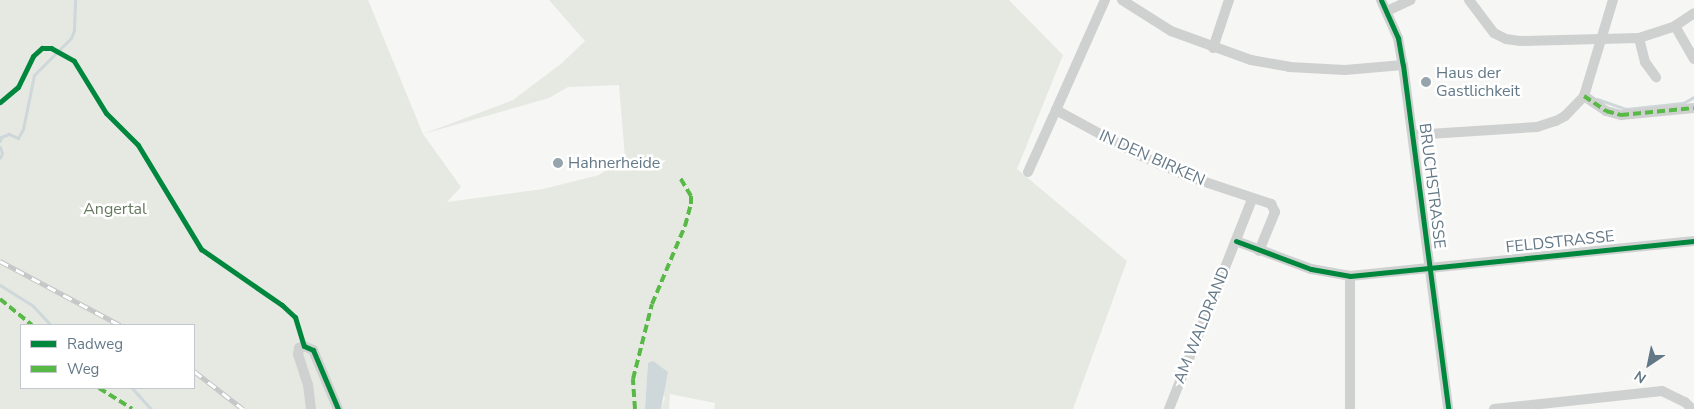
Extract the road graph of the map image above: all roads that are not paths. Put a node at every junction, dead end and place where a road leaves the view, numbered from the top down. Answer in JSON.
{"nodes":[{"id":1,"x":1105,"y":0,"type":"edge"},
{"id":2,"x":1122,"y":0,"type":"edge"},
{"id":3,"x":1229,"y":0,"type":"edge"},
{"id":4,"x":1381,"y":0,"type":"edge"},
{"id":5,"x":1411,"y":0,"type":"edge"},
{"id":6,"x":1469,"y":0,"type":"edge"},
{"id":7,"x":1613,"y":0,"type":"edge"},
{"id":8,"x":1387,"y":11,"type":"junction"},
{"id":9,"x":1694,"y":13,"type":"edge"},
{"id":10,"x":1675,"y":26,"type":"junction"},
{"id":11,"x":1603,"y":38,"type":"junction"},
{"id":12,"x":1639,"y":38,"type":"junction"},
{"id":13,"x":1212,"y":48,"type":"junction"},
{"id":14,"x":1694,"y":59,"type":"edge"},
{"id":15,"x":1403,"y":65,"type":"junction"},
{"id":16,"x":1656,"y":77,"type":"dead end"},
{"id":17,"x":1584,"y":96,"type":"junction"},
{"id":18,"x":1694,"y":108,"type":"edge"},
{"id":19,"x":1056,"y":110,"type":"junction"},
{"id":20,"x":1413,"y":135,"type":"junction"},
{"id":21,"x":1028,"y":172,"type":"dead end"},
{"id":22,"x":1252,"y":199,"type":"junction"},
{"id":23,"x":1236,"y":241,"type":"junction"},
{"id":24,"x":1694,"y":241,"type":"edge"},
{"id":25,"x":1259,"y":251,"type":"junction"},
{"id":26,"x":1429,"y":267,"type":"junction"},
{"id":27,"x":1350,"y":276,"type":"junction"},
{"id":28,"x":311,"y":409,"type":"edge"},
{"id":29,"x":338,"y":409,"type":"edge"},
{"id":30,"x":1169,"y":409,"type":"edge"},
{"id":31,"x":1350,"y":409,"type":"edge"},
{"id":32,"x":1448,"y":409,"type":"edge"},
{"id":33,"x":1494,"y":409,"type":"edge"},
{"id":34,"x":1692,"y":409,"type":"edge"}],
"edges":[{"from":1,"to":19,"type":"street"},
{"from":2,"to":13,"type":"street"},
{"from":3,"to":13,"type":"street"},
{"from":4,"to":8,"type":"street","name":"BRUCHSTRASSE"},
{"from":5,"to":8,"type":"street"},
{"from":6,"to":11,"type":"street"},
{"from":7,"to":11,"type":"street"},
{"from":8,"to":15,"type":"street","name":"BRUCHSTRASSE"},
{"from":9,"to":10,"type":"street"},
{"from":10,"to":12,"type":"street"},
{"from":10,"to":14,"type":"street"},
{"from":11,"to":12,"type":"street"},
{"from":11,"to":17,"type":"street"},
{"from":12,"to":16,"type":"street"},
{"from":13,"to":15,"type":"street"},
{"from":15,"to":20,"type":"street","name":"BRUCHSTRASSE"},
{"from":17,"to":18,"type":"street"},
{"from":17,"to":20,"type":"street"},
{"from":19,"to":21,"type":"street"},
{"from":19,"to":22,"type":"street","name":"IN DEN BIRKEN"},
{"from":20,"to":26,"type":"street","name":"BRUCHSTRASSE"},
{"from":22,"to":23,"type":"street"},
{"from":22,"to":25,"type":"street","name":"IN DEN BIRKEN"},
{"from":23,"to":25,"type":"street"},
{"from":23,"to":30,"type":"street","name":"AM WALDRAND"},
{"from":24,"to":26,"type":"street","name":"FELDSTRASSE"},
{"from":25,"to":27,"type":"street"},
{"from":26,"to":27,"type":"street"},
{"from":26,"to":32,"type":"street","name":"BRUCHSTRASSE"},
{"from":27,"to":31,"type":"street"},
{"from":28,"to":29,"type":"street"},
{"from":33,"to":34,"type":"street"}]}
